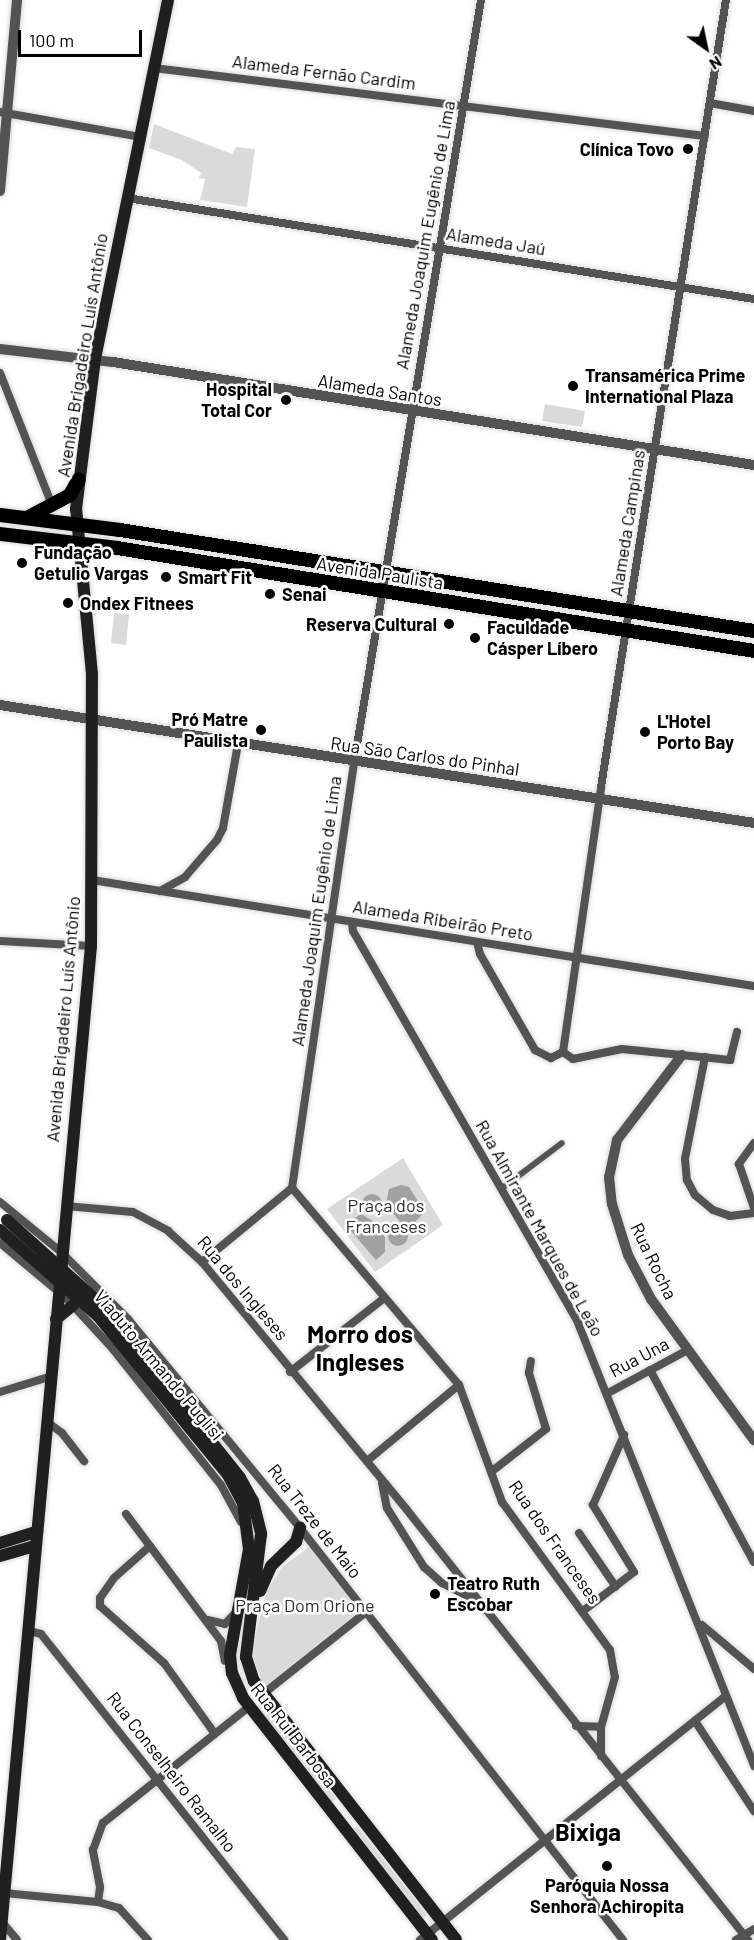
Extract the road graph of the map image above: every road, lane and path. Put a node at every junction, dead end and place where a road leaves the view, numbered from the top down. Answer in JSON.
{"nodes":[{"id":1,"x":17,"y":0,"type":"edge"},
{"id":2,"x":168,"y":0,"type":"edge"},
{"id":3,"x":481,"y":0,"type":"edge"},
{"id":4,"x":726,"y":0,"type":"edge"},
{"id":5,"x":154,"y":68,"type":"junction"},
{"id":6,"x":710,"y":103,"type":"junction"},
{"id":7,"x":464,"y":106,"type":"junction"},
{"id":8,"x":754,"y":111,"type":"edge"},
{"id":9,"x":4,"y":113,"type":"edge"},
{"id":10,"x":705,"y":136,"type":"junction"},
{"id":11,"x":140,"y":137,"type":"junction"},
{"id":12,"x":0,"y":191,"type":"edge"},
{"id":13,"x":127,"y":198,"type":"junction"},
{"id":14,"x":440,"y":249,"type":"junction"},
{"id":15,"x":681,"y":287,"type":"junction"},
{"id":16,"x":754,"y":299,"type":"edge"},
{"id":17,"x":0,"y":349,"type":"edge"},
{"id":18,"x":95,"y":359,"type":"junction"},
{"id":19,"x":0,"y":373,"type":"edge"},
{"id":20,"x":411,"y":412,"type":"junction"},
{"id":21,"x":655,"y":449,"type":"junction"},
{"id":22,"x":754,"y":465,"type":"edge"},
{"id":23,"x":79,"y":479,"type":"junction"},
{"id":24,"x":52,"y":505,"type":"junction"},
{"id":25,"x":0,"y":515,"type":"edge"},
{"id":26,"x":27,"y":519,"type":"junction"},
{"id":27,"x":77,"y":524,"type":"junction"},
{"id":28,"x":0,"y":534,"type":"edge"},
{"id":29,"x":79,"y":543,"type":"junction"},
{"id":30,"x":385,"y":573,"type":"junction"},
{"id":31,"x":382,"y":592,"type":"junction"},
{"id":32,"x":629,"y":612,"type":"junction"},
{"id":33,"x":627,"y":630,"type":"junction"},
{"id":34,"x":754,"y":632,"type":"edge"},
{"id":35,"x":754,"y":651,"type":"edge"},
{"id":36,"x":0,"y":705,"type":"edge"},
{"id":37,"x":92,"y":720,"type":"junction"},
{"id":38,"x":238,"y":744,"type":"junction"},
{"id":39,"x":354,"y":763,"type":"junction"},
{"id":40,"x":599,"y":798,"type":"junction"},
{"id":41,"x":754,"y":823,"type":"edge"},
{"id":42,"x":92,"y":880,"type":"junction"},
{"id":43,"x":159,"y":891,"type":"junction"},
{"id":44,"x":332,"y":920,"type":"junction"},
{"id":45,"x":352,"y":923,"type":"junction"},
{"id":46,"x":0,"y":940,"type":"edge"},
{"id":47,"x":477,"y":942,"type":"junction"},
{"id":48,"x":91,"y":946,"type":"junction"},
{"id":49,"x":578,"y":958,"type":"junction"},
{"id":50,"x":754,"y":986,"type":"edge"},
{"id":51,"x":737,"y":1032,"type":"dead end"},
{"id":52,"x":563,"y":1052,"type":"junction"},
{"id":53,"x":682,"y":1055,"type":"junction"},
{"id":54,"x":705,"y":1057,"type":"junction"},
{"id":55,"x":562,"y":1143,"type":"dead end"},
{"id":56,"x":754,"y":1143,"type":"edge"},
{"id":57,"x":292,"y":1188,"type":"junction"},
{"id":58,"x":501,"y":1189,"type":"junction"},
{"id":59,"x":0,"y":1203,"type":"edge"},
{"id":60,"x":66,"y":1206,"type":"junction"},
{"id":61,"x":754,"y":1208,"type":"edge"},
{"id":62,"x":754,"y":1214,"type":"edge"},
{"id":63,"x":2,"y":1221,"type":"edge"},
{"id":64,"x":41,"y":1236,"type":"junction"},
{"id":65,"x":0,"y":1243,"type":"edge"},
{"id":66,"x":62,"y":1252,"type":"junction"},
{"id":67,"x":20,"y":1260,"type":"junction"},
{"id":68,"x":202,"y":1262,"type":"junction"},
{"id":69,"x":80,"y":1269,"type":"junction"},
{"id":70,"x":97,"y":1287,"type":"junction"},
{"id":71,"x":58,"y":1291,"type":"junction"},
{"id":72,"x":383,"y":1299,"type":"junction"},
{"id":73,"x":73,"y":1305,"type":"junction"},
{"id":74,"x":101,"y":1312,"type":"junction"},
{"id":75,"x":83,"y":1316,"type":"junction"},
{"id":76,"x":56,"y":1319,"type":"junction"},
{"id":77,"x":686,"y":1351,"type":"junction"},
{"id":78,"x":531,"y":1361,"type":"dead end"},
{"id":79,"x":650,"y":1370,"type":"junction"},
{"id":80,"x":290,"y":1371,"type":"junction"},
{"id":81,"x":52,"y":1376,"type":"junction"},
{"id":82,"x":459,"y":1386,"type":"junction"},
{"id":83,"x":0,"y":1392,"type":"edge"},
{"id":84,"x":608,"y":1393,"type":"junction"},
{"id":85,"x":47,"y":1422,"type":"junction"},
{"id":86,"x":624,"y":1435,"type":"junction"},
{"id":87,"x":754,"y":1440,"type":"edge"},
{"id":88,"x":84,"y":1461,"type":"dead end"},
{"id":89,"x":367,"y":1461,"type":"junction"},
{"id":90,"x":491,"y":1472,"type":"junction"},
{"id":91,"x":381,"y":1480,"type":"junction"},
{"id":92,"x":126,"y":1514,"type":"dead end"},
{"id":93,"x":300,"y":1528,"type":"junction"},
{"id":94,"x":37,"y":1532,"type":"junction"},
{"id":95,"x":579,"y":1533,"type":"dead end"},
{"id":96,"x":0,"y":1543,"type":"edge"},
{"id":97,"x":36,"y":1546,"type":"junction"},
{"id":98,"x":150,"y":1546,"type":"junction"},
{"id":99,"x":249,"y":1549,"type":"junction"},
{"id":100,"x":0,"y":1556,"type":"edge"},
{"id":101,"x":754,"y":1562,"type":"edge"},
{"id":102,"x":616,"y":1587,"type":"junction"},
{"id":103,"x":254,"y":1599,"type":"junction"},
{"id":104,"x":477,"y":1601,"type":"junction"},
{"id":105,"x":238,"y":1610,"type":"junction"},
{"id":106,"x":583,"y":1611,"type":"junction"},
{"id":107,"x":366,"y":1612,"type":"junction"},
{"id":108,"x":207,"y":1620,"type":"junction"},
{"id":109,"x":701,"y":1625,"type":"junction"},
{"id":110,"x":29,"y":1631,"type":"junction"},
{"id":111,"x":754,"y":1670,"type":"edge"},
{"id":112,"x":263,"y":1694,"type":"junction"},
{"id":113,"x":726,"y":1696,"type":"junction"},
{"id":114,"x":246,"y":1702,"type":"junction"},
{"id":115,"x":695,"y":1720,"type":"junction"},
{"id":116,"x":576,"y":1725,"type":"junction"},
{"id":117,"x":601,"y":1727,"type":"junction"},
{"id":118,"x":215,"y":1734,"type":"junction"},
{"id":119,"x":601,"y":1756,"type":"junction"},
{"id":120,"x":754,"y":1766,"type":"edge"},
{"id":121,"x":157,"y":1780,"type":"junction"},
{"id":122,"x":620,"y":1780,"type":"junction"},
{"id":123,"x":344,"y":1798,"type":"junction"},
{"id":124,"x":754,"y":1811,"type":"edge"},
{"id":125,"x":332,"y":1813,"type":"junction"},
{"id":126,"x":359,"y":1817,"type":"junction"},
{"id":127,"x":344,"y":1828,"type":"junction"},
{"id":128,"x":5,"y":1837,"type":"edge"},
{"id":129,"x":546,"y":1839,"type":"junction"},
{"id":130,"x":4,"y":1893,"type":"junction"},
{"id":131,"x":98,"y":1902,"type":"junction"},
{"id":132,"x":2,"y":1922,"type":"junction"},
{"id":133,"x":442,"y":1922,"type":"junction"},
{"id":134,"x":754,"y":1929,"type":"edge"},
{"id":135,"x":427,"y":1938,"type":"edge"},
{"id":136,"x":743,"y":1938,"type":"edge"},
{"id":137,"x":0,"y":1940,"type":"edge"},
{"id":138,"x":16,"y":1940,"type":"edge"},
{"id":139,"x":148,"y":1940,"type":"edge"},
{"id":140,"x":284,"y":1940,"type":"edge"},
{"id":141,"x":456,"y":1940,"type":"edge"},
{"id":142,"x":622,"y":1940,"type":"edge"}],
"edges":[{"from":1,"to":9,"type":"street"},
{"from":2,"to":5,"type":"main road","name":"Avenida Brigadeiro Luís Antônio"},
{"from":3,"to":7,"type":"street","name":"Alameda Joaquim Eugênio de Lima"},
{"from":4,"to":6,"type":"street","name":"Alameda Campinas"},
{"from":5,"to":7,"type":"street","name":"Alameda Fernão Cardim"},
{"from":5,"to":11,"type":"main road","name":"Avenida Brigadeiro Luís Antônio"},
{"from":6,"to":8,"type":"street"},
{"from":6,"to":10,"type":"street","name":"Alameda Campinas"},
{"from":7,"to":10,"type":"street","name":"Alameda Fernão Cardim"},
{"from":7,"to":14,"type":"street","name":"Alameda Joaquim Eugênio de Lima"},
{"from":9,"to":11,"type":"street"},
{"from":9,"to":12,"type":"street"},
{"from":10,"to":15,"type":"street","name":"Alameda Campinas"},
{"from":11,"to":13,"type":"main road","name":"Avenida Brigadeiro Luís Antônio"},
{"from":13,"to":14,"type":"street","name":"Alameda Jaú"},
{"from":13,"to":18,"type":"main road","name":"Avenida Brigadeiro Luís Antônio"},
{"from":14,"to":15,"type":"street","name":"Alameda Jaú"},
{"from":14,"to":20,"type":"street","name":"Alameda Joaquim Eugênio de Lima"},
{"from":15,"to":16,"type":"street","name":"Alameda Jaú"},
{"from":15,"to":21,"type":"street","name":"Alameda Campinas"},
{"from":17,"to":18,"type":"street","name":"Alameda Santos"},
{"from":18,"to":20,"type":"street","name":"Alameda Santos"},
{"from":18,"to":23,"type":"main road","name":"Avenida Brigadeiro Luís Antônio"},
{"from":19,"to":24,"type":"street"},
{"from":20,"to":21,"type":"street","name":"Alameda Santos"},
{"from":20,"to":30,"type":"street","name":"Alameda Joaquim Eugênio de Lima"},
{"from":21,"to":22,"type":"street","name":"Alameda Santos"},
{"from":21,"to":32,"type":"street","name":"Alameda Campinas"},
{"from":23,"to":24,"type":"main road"},
{"from":23,"to":27,"type":"main road","name":"Avenida Brigadeiro Luís Antônio"},
{"from":24,"to":26,"type":"main road"},
{"from":25,"to":26,"type":"main road","name":"Avenida Paulista"},
{"from":26,"to":27,"type":"main road","name":"Avenida Paulista"},
{"from":27,"to":29,"type":"main road","name":"Avenida Brigadeiro Luís Antônio"},
{"from":27,"to":30,"type":"main road","name":"Avenida Paulista"},
{"from":28,"to":29,"type":"main road","name":"Avenida Paulista"},
{"from":29,"to":31,"type":"main road","name":"Avenida Paulista"},
{"from":29,"to":37,"type":"main road","name":"Avenida Brigadeiro Luís Antônio"},
{"from":30,"to":31,"type":"street","name":"Alameda Joaquim Eugênio de Lima"},
{"from":30,"to":32,"type":"main road","name":"Avenida Paulista"},
{"from":31,"to":33,"type":"main road","name":"Avenida Paulista"},
{"from":31,"to":39,"type":"street","name":"Alameda Joaquim Eugênio de Lima"},
{"from":32,"to":33,"type":"street","name":"Alameda Campinas"},
{"from":32,"to":34,"type":"main road","name":"Avenida Paulista"},
{"from":33,"to":35,"type":"main road","name":"Avenida Paulista"},
{"from":33,"to":40,"type":"street","name":"Alameda Campinas"},
{"from":36,"to":37,"type":"street","name":"Rua São Carlos do Pinhal"},
{"from":37,"to":38,"type":"street","name":"Rua São Carlos do Pinhal"},
{"from":37,"to":42,"type":"main road","name":"Avenida Brigadeiro Luís Antônio"},
{"from":38,"to":39,"type":"street","name":"Rua São Carlos do Pinhal"},
{"from":38,"to":43,"type":"street"},
{"from":39,"to":40,"type":"street","name":"Rua São Carlos do Pinhal"},
{"from":39,"to":44,"type":"street","name":"Alameda Joaquim Eugênio de Lima"},
{"from":40,"to":41,"type":"street","name":"Rua São Carlos do Pinhal"},
{"from":40,"to":49,"type":"street","name":"Alameda Campinas"},
{"from":42,"to":43,"type":"street","name":"Alameda Ribeirão Preto"},
{"from":42,"to":48,"type":"main road","name":"Avenida Brigadeiro Luís Antônio"},
{"from":43,"to":44,"type":"street","name":"Alameda Ribeirão Preto"},
{"from":44,"to":45,"type":"street","name":"Alameda Ribeirão Preto"},
{"from":44,"to":57,"type":"street","name":"Alameda Joaquim Eugênio de Lima"},
{"from":45,"to":47,"type":"street","name":"Alameda Ribeirão Preto"},
{"from":45,"to":58,"type":"street","name":"Rua Almirante Marques de Leão"},
{"from":46,"to":48,"type":"street"},
{"from":47,"to":49,"type":"street","name":"Alameda Ribeirão Preto"},
{"from":47,"to":52,"type":"street"},
{"from":48,"to":60,"type":"main road","name":"Avenida Brigadeiro Luís Antônio"},
{"from":49,"to":50,"type":"street","name":"Alameda Ribeirão Preto"},
{"from":49,"to":52,"type":"street","name":"Alameda Campinas"},
{"from":51,"to":54,"type":"street"},
{"from":52,"to":53,"type":"street"},
{"from":53,"to":54,"type":"street"},
{"from":53,"to":77,"type":"street","name":"Rua Rocha"},
{"from":54,"to":62,"type":"street"},
{"from":55,"to":58,"type":"street"},
{"from":56,"to":61,"type":"street"},
{"from":57,"to":68,"type":"street"},
{"from":57,"to":72,"type":"street","name":"Rua dos Franceses"},
{"from":58,"to":84,"type":"street","name":"Rua Almirante Marques de Leão"},
{"from":59,"to":64,"type":"street","name":"Rua Treze de Maio"},
{"from":60,"to":66,"type":"main road","name":"Avenida Brigadeiro Luís Antônio"},
{"from":60,"to":68,"type":"street","name":"Rua dos Ingleses"},
{"from":63,"to":74,"type":"main road","name":"Viaduto Armando Puglisi","bridge":true},
{"from":64,"to":66,"type":"street","name":"Rua Treze de Maio"},
{"from":64,"to":67,"type":"street"},
{"from":65,"to":67,"type":"street"},
{"from":66,"to":69,"type":"street","name":"Rua Treze de Maio"},
{"from":66,"to":71,"type":"main road","name":"Avenida Brigadeiro Luís Antônio"},
{"from":67,"to":71,"type":"street"},
{"from":68,"to":80,"type":"street","name":"Rua dos Ingleses"},
{"from":69,"to":70,"type":"street","name":"Rua Treze de Maio"},
{"from":69,"to":73,"type":"street"},
{"from":70,"to":75,"type":"street"},
{"from":70,"to":93,"type":"street","name":"Rua Treze de Maio"},
{"from":71,"to":73,"type":"street"},
{"from":71,"to":76,"type":"main road","name":"Avenida Brigadeiro Luís Antônio"},
{"from":72,"to":80,"type":"street"},
{"from":72,"to":82,"type":"street","name":"Rua dos Franceses"},
{"from":73,"to":75,"type":"street"},
{"from":73,"to":76,"type":"main road"},
{"from":74,"to":99,"type":"main road","name":"Viaduto Armando Puglisi"},
{"from":74,"to":103,"type":"main road","name":"Viaduto Armando Puglisi"},
{"from":75,"to":99,"type":"street"},
{"from":76,"to":81,"type":"main road","name":"Avenida Brigadeiro Luís Antônio"},
{"from":77,"to":79,"type":"street","name":"Rua Una"},
{"from":77,"to":87,"type":"street","name":"Rua Rocha"},
{"from":78,"to":90,"type":"street"},
{"from":79,"to":84,"type":"street","name":"Rua Una"},
{"from":79,"to":101,"type":"street"},
{"from":80,"to":89,"type":"street","name":"Rua dos Ingleses"},
{"from":81,"to":83,"type":"street"},
{"from":81,"to":85,"type":"main road","name":"Avenida Brigadeiro Luís Antônio"},
{"from":82,"to":89,"type":"street"},
{"from":82,"to":90,"type":"street","name":"Rua dos Franceses"},
{"from":84,"to":86,"type":"street","name":"Rua Almirante Marques de Leão"},
{"from":85,"to":88,"type":"street"},
{"from":85,"to":94,"type":"main road","name":"Avenida Brigadeiro Luís Antônio"},
{"from":86,"to":102,"type":"street"},
{"from":86,"to":109,"type":"street","name":"Rua Almirante Marques de Leão"},
{"from":89,"to":91,"type":"street","name":"Rua dos Ingleses"},
{"from":90,"to":106,"type":"street","name":"Rua dos Franceses"},
{"from":91,"to":104,"type":"street","name":"Rua dos Ingleses"},
{"from":91,"to":104,"type":"street","name":"Rua dos Ingleses"},
{"from":92,"to":98,"type":"street","name":"Rua Rui Barbosa"},
{"from":93,"to":103,"type":"main road"},
{"from":93,"to":107,"type":"street","name":"Rua Treze de Maio"},
{"from":94,"to":96,"type":"main road"},
{"from":94,"to":97,"type":"main road","name":"Avenida Brigadeiro Luís Antônio"},
{"from":95,"to":102,"type":"street"},
{"from":97,"to":100,"type":"main road"},
{"from":97,"to":110,"type":"main road","name":"Avenida Brigadeiro Luís Antônio"},
{"from":98,"to":108,"type":"street","name":"Rua Rui Barbosa"},
{"from":98,"to":118,"type":"street"},
{"from":99,"to":105,"type":"main road"},
{"from":102,"to":106,"type":"street"},
{"from":103,"to":112,"type":"main road"},
{"from":104,"to":116,"type":"street","name":"Rua dos Ingleses"},
{"from":105,"to":108,"type":"street"},
{"from":105,"to":114,"type":"main road"},
{"from":106,"to":117,"type":"street","name":"Rua dos Franceses"},
{"from":107,"to":112,"type":"street"},
{"from":107,"to":129,"type":"street","name":"Rua Treze de Maio"},
{"from":108,"to":114,"type":"street","name":"Rua Rui Barbosa"},
{"from":109,"to":111,"type":"street"},
{"from":109,"to":113,"type":"street","name":"Rua Almirante Marques de Leão"},
{"from":110,"to":121,"type":"street","name":"Rua Conselheiro Ramalho"},
{"from":110,"to":128,"type":"main road","name":"Avenida Brigadeiro Luís Antônio"},
{"from":112,"to":123,"type":"main road","name":"Rua Rui Barbosa"},
{"from":113,"to":115,"type":"street"},
{"from":113,"to":120,"type":"street","name":"Rua Almirante Marques de Leão"},
{"from":114,"to":118,"type":"street"},
{"from":114,"to":125,"type":"main road","name":"Rua Rui Barbosa"},
{"from":115,"to":122,"type":"street"},
{"from":115,"to":124,"type":"street"},
{"from":116,"to":117,"type":"street"},
{"from":116,"to":119,"type":"street","name":"Rua dos Ingleses"},
{"from":117,"to":119,"type":"street","name":"Rua dos Franceses"},
{"from":118,"to":121,"type":"street"},
{"from":119,"to":122,"type":"street","name":"Rua dos Ingleses"},
{"from":121,"to":131,"type":"street"},
{"from":121,"to":140,"type":"street","name":"Rua Conselheiro Ramalho"},
{"from":122,"to":129,"type":"street"},
{"from":122,"to":136,"type":"street","name":"Rua dos Ingleses"},
{"from":123,"to":125,"type":"main road"},
{"from":123,"to":126,"type":"main road","name":"Rua Rui Barbosa"},
{"from":125,"to":127,"type":"main road","name":"Rua Rui Barbosa"},
{"from":126,"to":127,"type":"main road"},
{"from":126,"to":133,"type":"main road","name":"Rua Rui Barbosa"},
{"from":127,"to":135,"type":"main road","name":"Rua Rui Barbosa"},
{"from":128,"to":130,"type":"main road","name":"Avenida Brigadeiro Luís Antônio"},
{"from":129,"to":133,"type":"street"},
{"from":129,"to":142,"type":"street","name":"Rua Treze de Maio"},
{"from":130,"to":131,"type":"street"},
{"from":130,"to":132,"type":"main road","name":"Avenida Brigadeiro Luís Antônio"},
{"from":131,"to":139,"type":"street"},
{"from":132,"to":137,"type":"main road","name":"Avenida Brigadeiro Luís Antônio"},
{"from":132,"to":138,"type":"street"},
{"from":133,"to":135,"type":"street"},
{"from":133,"to":141,"type":"main road","name":"Rua Rui Barbosa"},
{"from":134,"to":136,"type":"street"}]}
